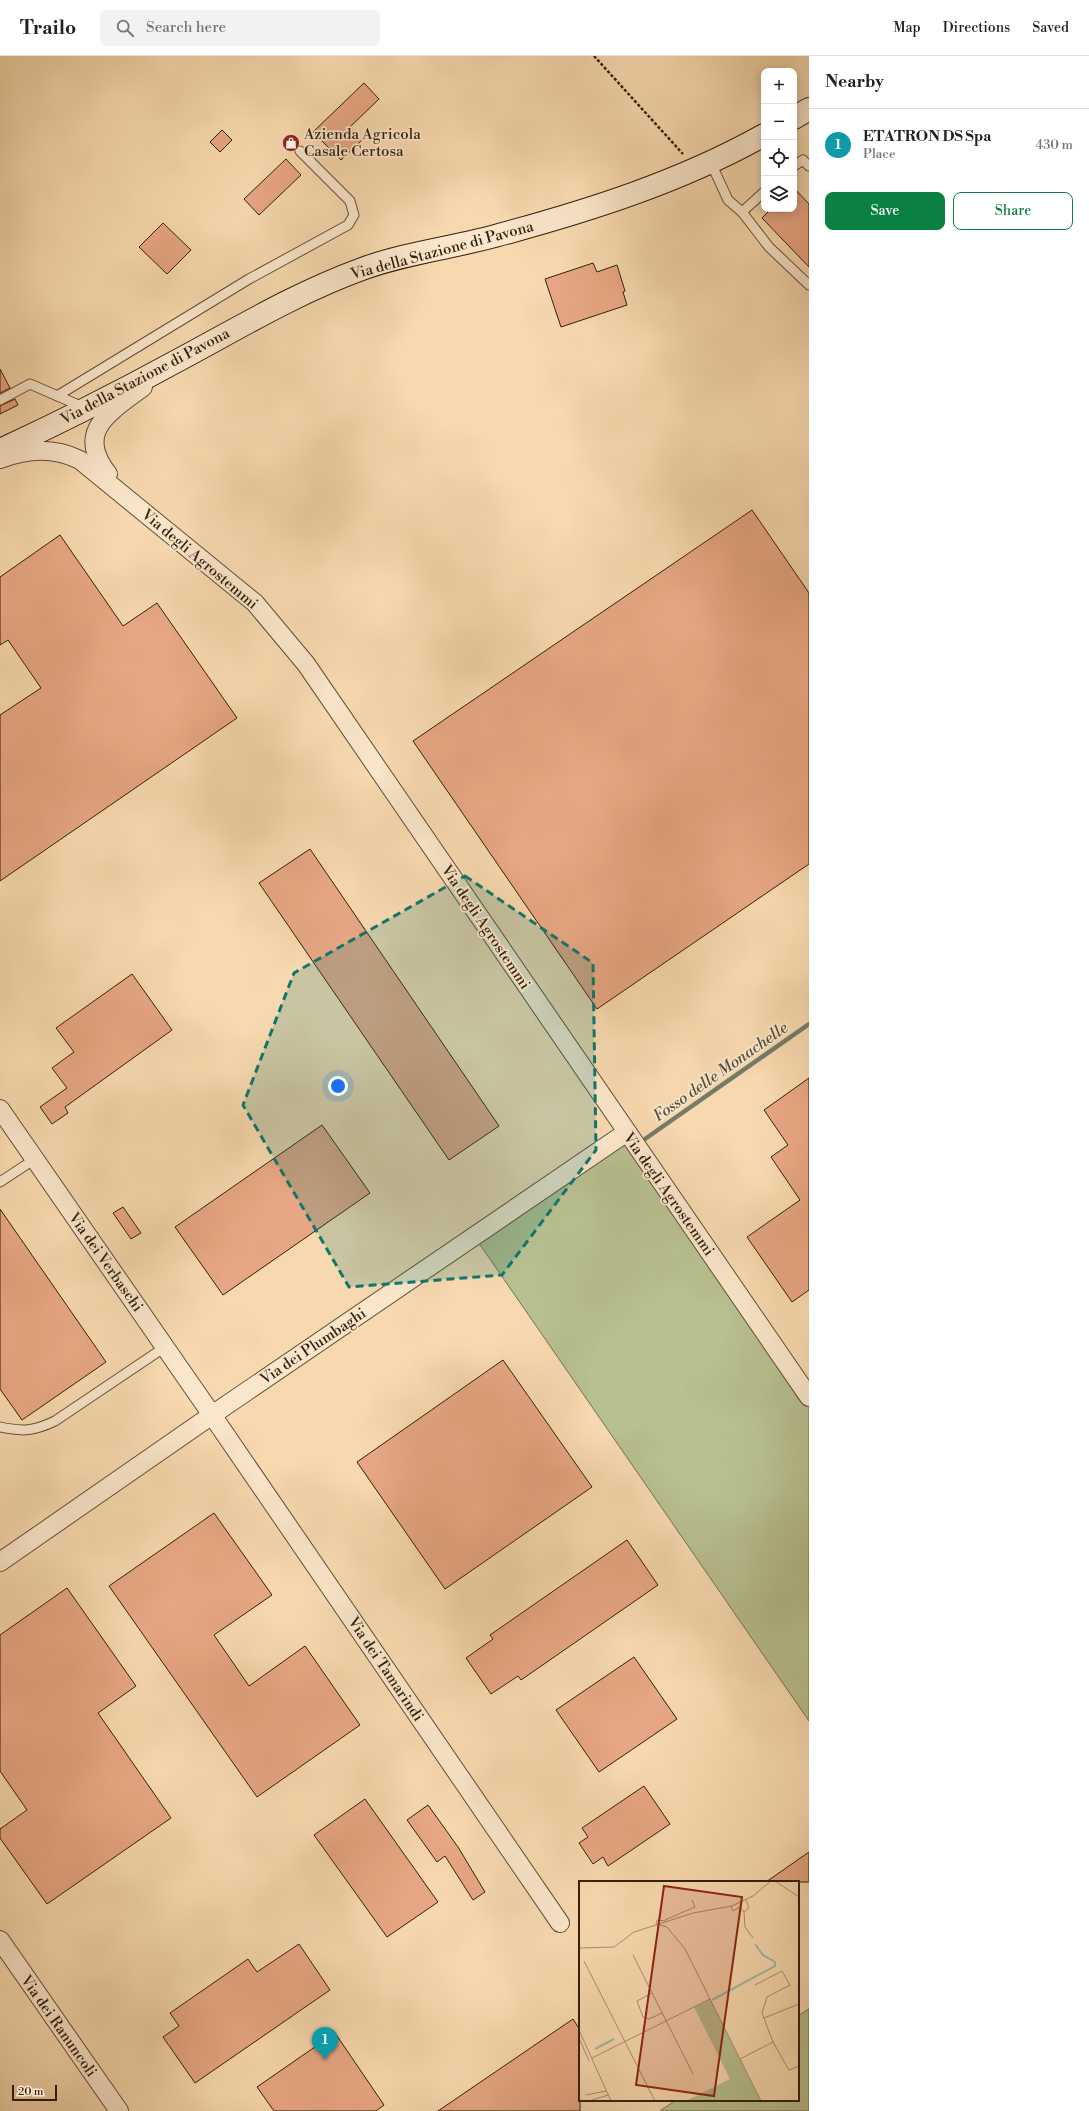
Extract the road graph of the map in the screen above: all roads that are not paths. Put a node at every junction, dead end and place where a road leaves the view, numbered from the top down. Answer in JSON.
{"nodes":[{"id":1,"x":809,"y":109,"type":"edge"},
{"id":2,"x":797,"y":116,"type":"edge"},
{"id":3,"x":761,"y":137,"type":"edge"},
{"id":4,"x":300,"y":151,"type":"dead end"},
{"id":5,"x":797,"y":164,"type":"edge"},
{"id":6,"x":704,"y":166,"type":"junction"},
{"id":7,"x":809,"y":166,"type":"edge"},
{"id":8,"x":761,"y":195,"type":"edge"},
{"id":9,"x":742,"y":212,"type":"junction"},
{"id":10,"x":809,"y":285,"type":"edge"},
{"id":11,"x":177,"y":361,"type":"junction"},
{"id":12,"x":57,"y":396,"type":"junction"},
{"id":13,"x":0,"y":400,"type":"edge"},
{"id":14,"x":86,"y":409,"type":"junction"},
{"id":15,"x":0,"y":450,"type":"edge"},
{"id":16,"x":0,"y":459,"type":"edge"},
{"id":17,"x":122,"y":492,"type":"junction"},
{"id":18,"x":0,"y":1109,"type":"edge"},
{"id":19,"x":627,"y":1132,"type":"junction"},
{"id":20,"x":35,"y":1159,"type":"junction"},
{"id":21,"x":0,"y":1182,"type":"edge"},
{"id":22,"x":165,"y":1347,"type":"junction"},
{"id":23,"x":809,"y":1397,"type":"edge"},
{"id":24,"x":212,"y":1415,"type":"junction"},
{"id":25,"x":0,"y":1427,"type":"edge"},
{"id":26,"x":0,"y":1562,"type":"edge"},
{"id":27,"x":560,"y":1923,"type":"dead end"},
{"id":28,"x":0,"y":1940,"type":"edge"},
{"id":29,"x":118,"y":2111,"type":"edge"}],
"edges":[{"from":1,"to":2,"type":"main road"},
{"from":3,"to":6,"type":"main road","name":"Via della Stazione di Pavona"},
{"from":4,"to":12,"type":"lane"},
{"from":5,"to":7,"type":"lane"},
{"from":6,"to":9,"type":"lane"},
{"from":6,"to":11,"type":"main road","name":"Via della Stazione di Pavona"},
{"from":8,"to":9,"type":"lane"},
{"from":9,"to":10,"type":"lane"},
{"from":11,"to":14,"type":"main road","name":"Via della Stazione di Pavona"},
{"from":11,"to":17,"type":"street","name":"Via degli Agrostemmi"},
{"from":12,"to":13,"type":"lane"},
{"from":12,"to":14,"type":"lane"},
{"from":14,"to":15,"type":"main road","name":"Via della Stazione di Pavona"},
{"from":16,"to":17,"type":"street","name":"Via degli Agrostemmi"},
{"from":17,"to":19,"type":"street","name":"Via degli Agrostemmi"},
{"from":18,"to":20,"type":"street","name":"Via dei Verbaschi"},
{"from":19,"to":23,"type":"street","name":"Via degli Agrostemmi"},
{"from":19,"to":24,"type":"street","name":"Via dei Plumbaghi"},
{"from":20,"to":21,"type":"lane"},
{"from":20,"to":22,"type":"street","name":"Via dei Verbaschi"},
{"from":22,"to":24,"type":"street","name":"Via dei Verbaschi"},
{"from":22,"to":25,"type":"lane"},
{"from":24,"to":26,"type":"street","name":"Via dei Plumbaghi"},
{"from":24,"to":27,"type":"street","name":"Via dei Tamarindi"},
{"from":28,"to":29,"type":"street","name":"Via dei Ranuncoli"}]}
